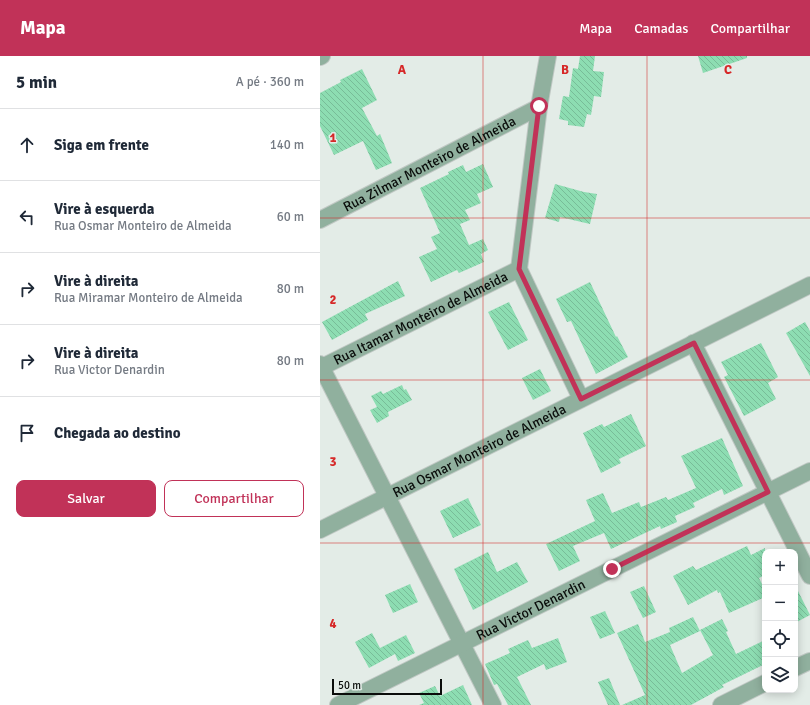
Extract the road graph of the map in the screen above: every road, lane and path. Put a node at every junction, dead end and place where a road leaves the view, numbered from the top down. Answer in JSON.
{"nodes":[{"id":1,"x":548,"y":56,"type":"edge"},
{"id":2,"x":539,"y":106,"type":"junction"},
{"id":3,"x":320,"y":220,"type":"edge"},
{"id":4,"x":519,"y":269,"type":"junction"},
{"id":5,"x":810,"y":285,"type":"edge"},
{"id":6,"x":694,"y":343,"type":"junction"},
{"id":7,"x":321,"y":366,"type":"edge"},
{"id":8,"x":581,"y":399,"type":"junction"},
{"id":9,"x":810,"y":471,"type":"edge"},
{"id":10,"x":768,"y":492,"type":"junction"},
{"id":11,"x":387,"y":497,"type":"junction"},
{"id":12,"x":320,"y":530,"type":"edge"},
{"id":13,"x":810,"y":576,"type":"edge"},
{"id":14,"x":462,"y":644,"type":"junction"},
{"id":15,"x":810,"y":661,"type":"edge"},
{"id":16,"x":798,"y":667,"type":"edge"},
{"id":17,"x":762,"y":684,"type":"edge"},
{"id":18,"x":338,"y":705,"type":"edge"},
{"id":19,"x":493,"y":705,"type":"edge"},
{"id":20,"x":721,"y":705,"type":"edge"}],
"edges":[{"from":1,"to":2,"type":"street"},
{"from":2,"to":3,"type":"street","name":"Rua Zilmar Monteiro de Almeida"},
{"from":2,"to":4,"type":"street"},
{"from":4,"to":7,"type":"street","name":"Rua Itamar Monteiro de Almeida"},
{"from":4,"to":8,"type":"street"},
{"from":5,"to":6,"type":"street","name":"Rua Osmar Monteiro de Almeida"},
{"from":6,"to":8,"type":"street","name":"Rua Osmar Monteiro de Almeida"},
{"from":6,"to":10,"type":"street"},
{"from":7,"to":11,"type":"street"},
{"from":8,"to":11,"type":"street","name":"Rua Osmar Monteiro de Almeida"},
{"from":9,"to":10,"type":"street","name":"Rua Victor Denardin"},
{"from":10,"to":13,"type":"street"},
{"from":10,"to":14,"type":"street","name":"Rua Victor Denardin"},
{"from":11,"to":12,"type":"street","name":"Rua Osmar Monteiro de Almeida"},
{"from":11,"to":14,"type":"street"},
{"from":14,"to":18,"type":"street","name":"Rua Victor Denardin"},
{"from":14,"to":19,"type":"street"},
{"from":15,"to":16,"type":"street"},
{"from":17,"to":20,"type":"street"}]}
